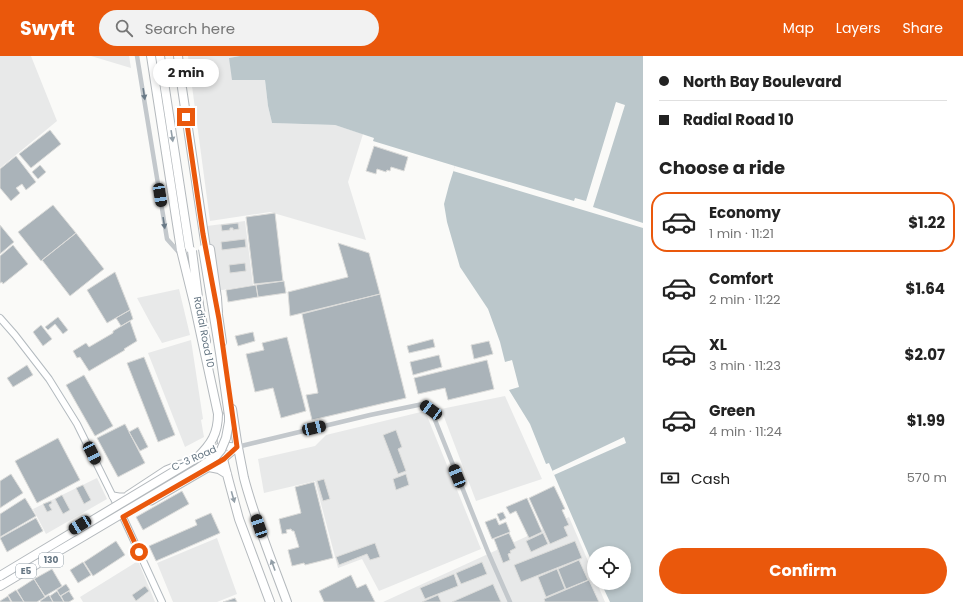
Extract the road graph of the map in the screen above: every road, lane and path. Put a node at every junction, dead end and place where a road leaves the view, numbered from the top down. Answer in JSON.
{"nodes":[{"id":1,"x":137,"y":56,"type":"edge"},
{"id":2,"x":151,"y":56,"type":"edge"},
{"id":3,"x":160,"y":56,"type":"edge"},
{"id":4,"x":178,"y":56,"type":"edge"},
{"id":5,"x":179,"y":65,"type":"junction"},
{"id":6,"x":203,"y":250,"type":"dead end"},
{"id":7,"x":192,"y":251,"type":"dead end"},
{"id":8,"x":209,"y":265,"type":"junction"},
{"id":9,"x":192,"y":267,"type":"junction"},
{"id":10,"x":0,"y":318,"type":"edge"},
{"id":11,"x":220,"y":353,"type":"junction"},
{"id":12,"x":206,"y":355,"type":"junction"},
{"id":13,"x":221,"y":423,"type":"junction"},
{"id":14,"x":222,"y":446,"type":"junction"},
{"id":15,"x":237,"y":447,"type":"junction"},
{"id":16,"x":207,"y":453,"type":"junction"},
{"id":17,"x":224,"y":459,"type":"junction"},
{"id":18,"x":209,"y":467,"type":"junction"},
{"id":19,"x":227,"y":474,"type":"junction"},
{"id":20,"x":114,"y":499,"type":"junction"},
{"id":21,"x":123,"y":517,"type":"junction"},
{"id":22,"x":0,"y":575,"type":"edge"},
{"id":23,"x":0,"y":586,"type":"edge"},
{"id":24,"x":0,"y":590,"type":"edge"},
{"id":25,"x":162,"y":602,"type":"edge"},
{"id":26,"x":270,"y":602,"type":"edge"},
{"id":27,"x":287,"y":602,"type":"edge"},
{"id":28,"x":510,"y":602,"type":"edge"}],
"edges":[{"from":1,"to":9,"type":"street","one_way":true},
{"from":2,"to":12,"type":"highway","bridge":true},
{"from":3,"to":9,"type":"highway","name":"Radial Road 10","one_way":true},
{"from":4,"to":5,"type":"highway","name":"Radial Road 10"},
{"from":5,"to":8,"type":"highway","name":"Radial Road 10"},
{"from":5,"to":11,"type":"highway","bridge":true},
{"from":6,"to":11,"type":"highway","bridge":true},
{"from":7,"to":12,"type":"highway","bridge":true},
{"from":8,"to":9,"type":"highway"},
{"from":8,"to":15,"type":"highway","name":"Radial Road 10"},
{"from":9,"to":13,"type":"highway","name":"Radial Road 10"},
{"from":10,"to":20,"type":"main road"},
{"from":11,"to":23,"type":"highway","number":"E5","bridge":true},
{"from":12,"to":22,"type":"highway","number":"E5","bridge":true},
{"from":13,"to":14,"type":"highway","name":"Radial Road 10"},
{"from":13,"to":16,"type":"highway"},
{"from":14,"to":15,"type":"main road","name":"C-3 Road"},
{"from":14,"to":16,"type":"main road","name":"C-3 Road"},
{"from":14,"to":17,"type":"highway","name":"Radial Road 10"},
{"from":15,"to":17,"type":"main road","name":"C-3 Road","number":"130"},
{"from":27,"to":15,"type":"highway","name":"Radial Road 10","one_way":true},
{"from":15,"to":28,"type":"street"},
{"from":16,"to":20,"type":"main road","name":"C-3 Road"},
{"from":17,"to":18,"type":"main road","name":"C-3 Road","number":"130"},
{"from":17,"to":19,"type":"highway","name":"Radial Road 10"},
{"from":18,"to":19,"type":"highway"},
{"from":18,"to":21,"type":"main road","name":"C-3 Road","number":"130"},
{"from":19,"to":26,"type":"highway","name":"Radial Road 10","one_way":true},
{"from":20,"to":21,"type":"main road"},
{"from":20,"to":22,"type":"main road","number":"130"},
{"from":21,"to":24,"type":"main road","name":"C-3 Road","number":"130"},
{"from":21,"to":25,"type":"main road"}]}
